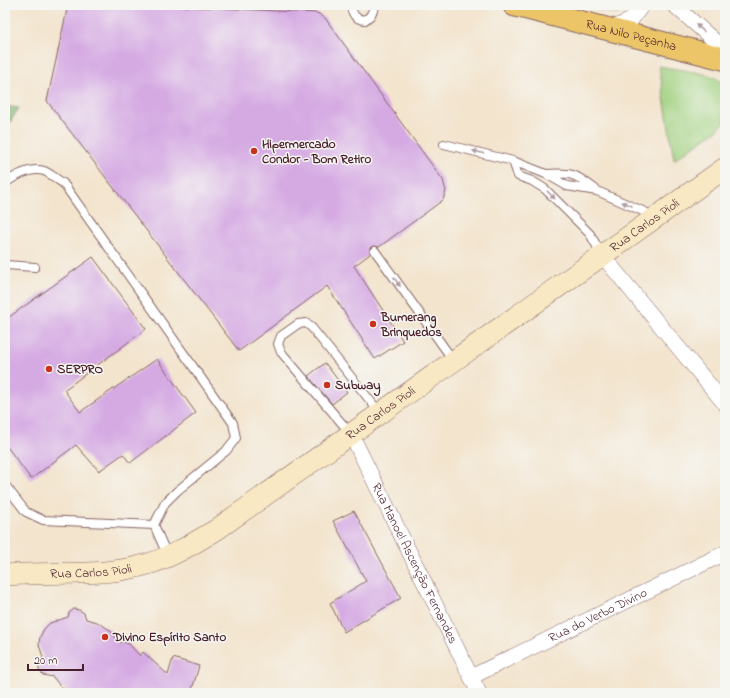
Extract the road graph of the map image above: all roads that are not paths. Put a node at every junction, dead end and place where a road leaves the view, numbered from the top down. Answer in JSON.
{"nodes":[{"id":1,"x":350,"y":5,"type":"edge"},
{"id":2,"x":376,"y":5,"type":"edge"},
{"id":3,"x":514,"y":5,"type":"edge"},
{"id":4,"x":642,"y":5,"type":"edge"},
{"id":5,"x":674,"y":5,"type":"edge"},
{"id":6,"x":611,"y":29,"type":"junction"},
{"id":7,"x":725,"y":50,"type":"edge"},
{"id":8,"x":725,"y":59,"type":"edge"},
{"id":9,"x":444,"y":144,"type":"dead end"},
{"id":10,"x":512,"y":161,"type":"junction"},
{"id":11,"x":725,"y":168,"type":"edge"},
{"id":12,"x":546,"y":174,"type":"junction"},
{"id":13,"x":5,"y":183,"type":"edge"},
{"id":14,"x":597,"y":191,"type":"junction"},
{"id":15,"x":656,"y":217,"type":"junction"},
{"id":16,"x":374,"y":251,"type":"dead end"},
{"id":17,"x":602,"y":255,"type":"junction"},
{"id":18,"x":5,"y":265,"type":"edge"},
{"id":19,"x":35,"y":267,"type":"dead end"},
{"id":20,"x":454,"y":361,"type":"junction"},
{"id":21,"x":725,"y":404,"type":"edge"},
{"id":22,"x":380,"y":413,"type":"junction"},
{"id":23,"x":351,"y":434,"type":"junction"},
{"id":24,"x":5,"y":486,"type":"edge"},
{"id":25,"x":154,"y":525,"type":"junction"},
{"id":26,"x":725,"y":553,"type":"edge"},
{"id":27,"x":168,"y":557,"type":"junction"},
{"id":28,"x":5,"y":575,"type":"edge"},
{"id":29,"x":471,"y":677,"type":"junction"},
{"id":30,"x":478,"y":693,"type":"edge"}],
"edges":[{"from":1,"to":2,"type":"lane"},
{"from":3,"to":6,"type":"main road","name":"Rua Nilo Peçanha"},
{"from":4,"to":6,"type":"street"},
{"from":7,"to":5,"type":"street","one_way":true},
{"from":6,"to":8,"type":"main road","name":"Rua Nilo Peçanha"},
{"from":10,"to":9,"type":"lane","one_way":true},
{"from":10,"to":12,"type":"lane"},
{"from":10,"to":17,"type":"lane","one_way":true},
{"from":11,"to":15,"type":"main road","name":"Rua Carlos Pioli"},
{"from":12,"to":14,"type":"lane"},
{"from":12,"to":14,"type":"lane"},
{"from":13,"to":25,"type":"lane"},
{"from":15,"to":14,"type":"lane","one_way":true},
{"from":15,"to":17,"type":"main road","name":"Rua Carlos Pioli"},
{"from":16,"to":20,"type":"lane","one_way":true},
{"from":17,"to":20,"type":"main road","name":"Rua Carlos Pioli"},
{"from":17,"to":21,"type":"street"},
{"from":18,"to":19,"type":"lane"},
{"from":20,"to":22,"type":"main road","name":"Rua Carlos Pioli"},
{"from":22,"to":23,"type":"main road","name":"Rua Carlos Pioli"},
{"from":22,"to":23,"type":"lane"},
{"from":23,"to":27,"type":"main road","name":"Rua Carlos Pioli"},
{"from":23,"to":29,"type":"street","name":"Rua Manoel Ascenção Fernandes"},
{"from":24,"to":25,"type":"lane"},
{"from":25,"to":27,"type":"lane"},
{"from":26,"to":29,"type":"street","name":"Rua do Verbo Divino"},
{"from":27,"to":28,"type":"main road","name":"Rua Carlos Pioli"},
{"from":29,"to":30,"type":"street","name":"Rua Manoel Ascenção Fernandes"}]}
